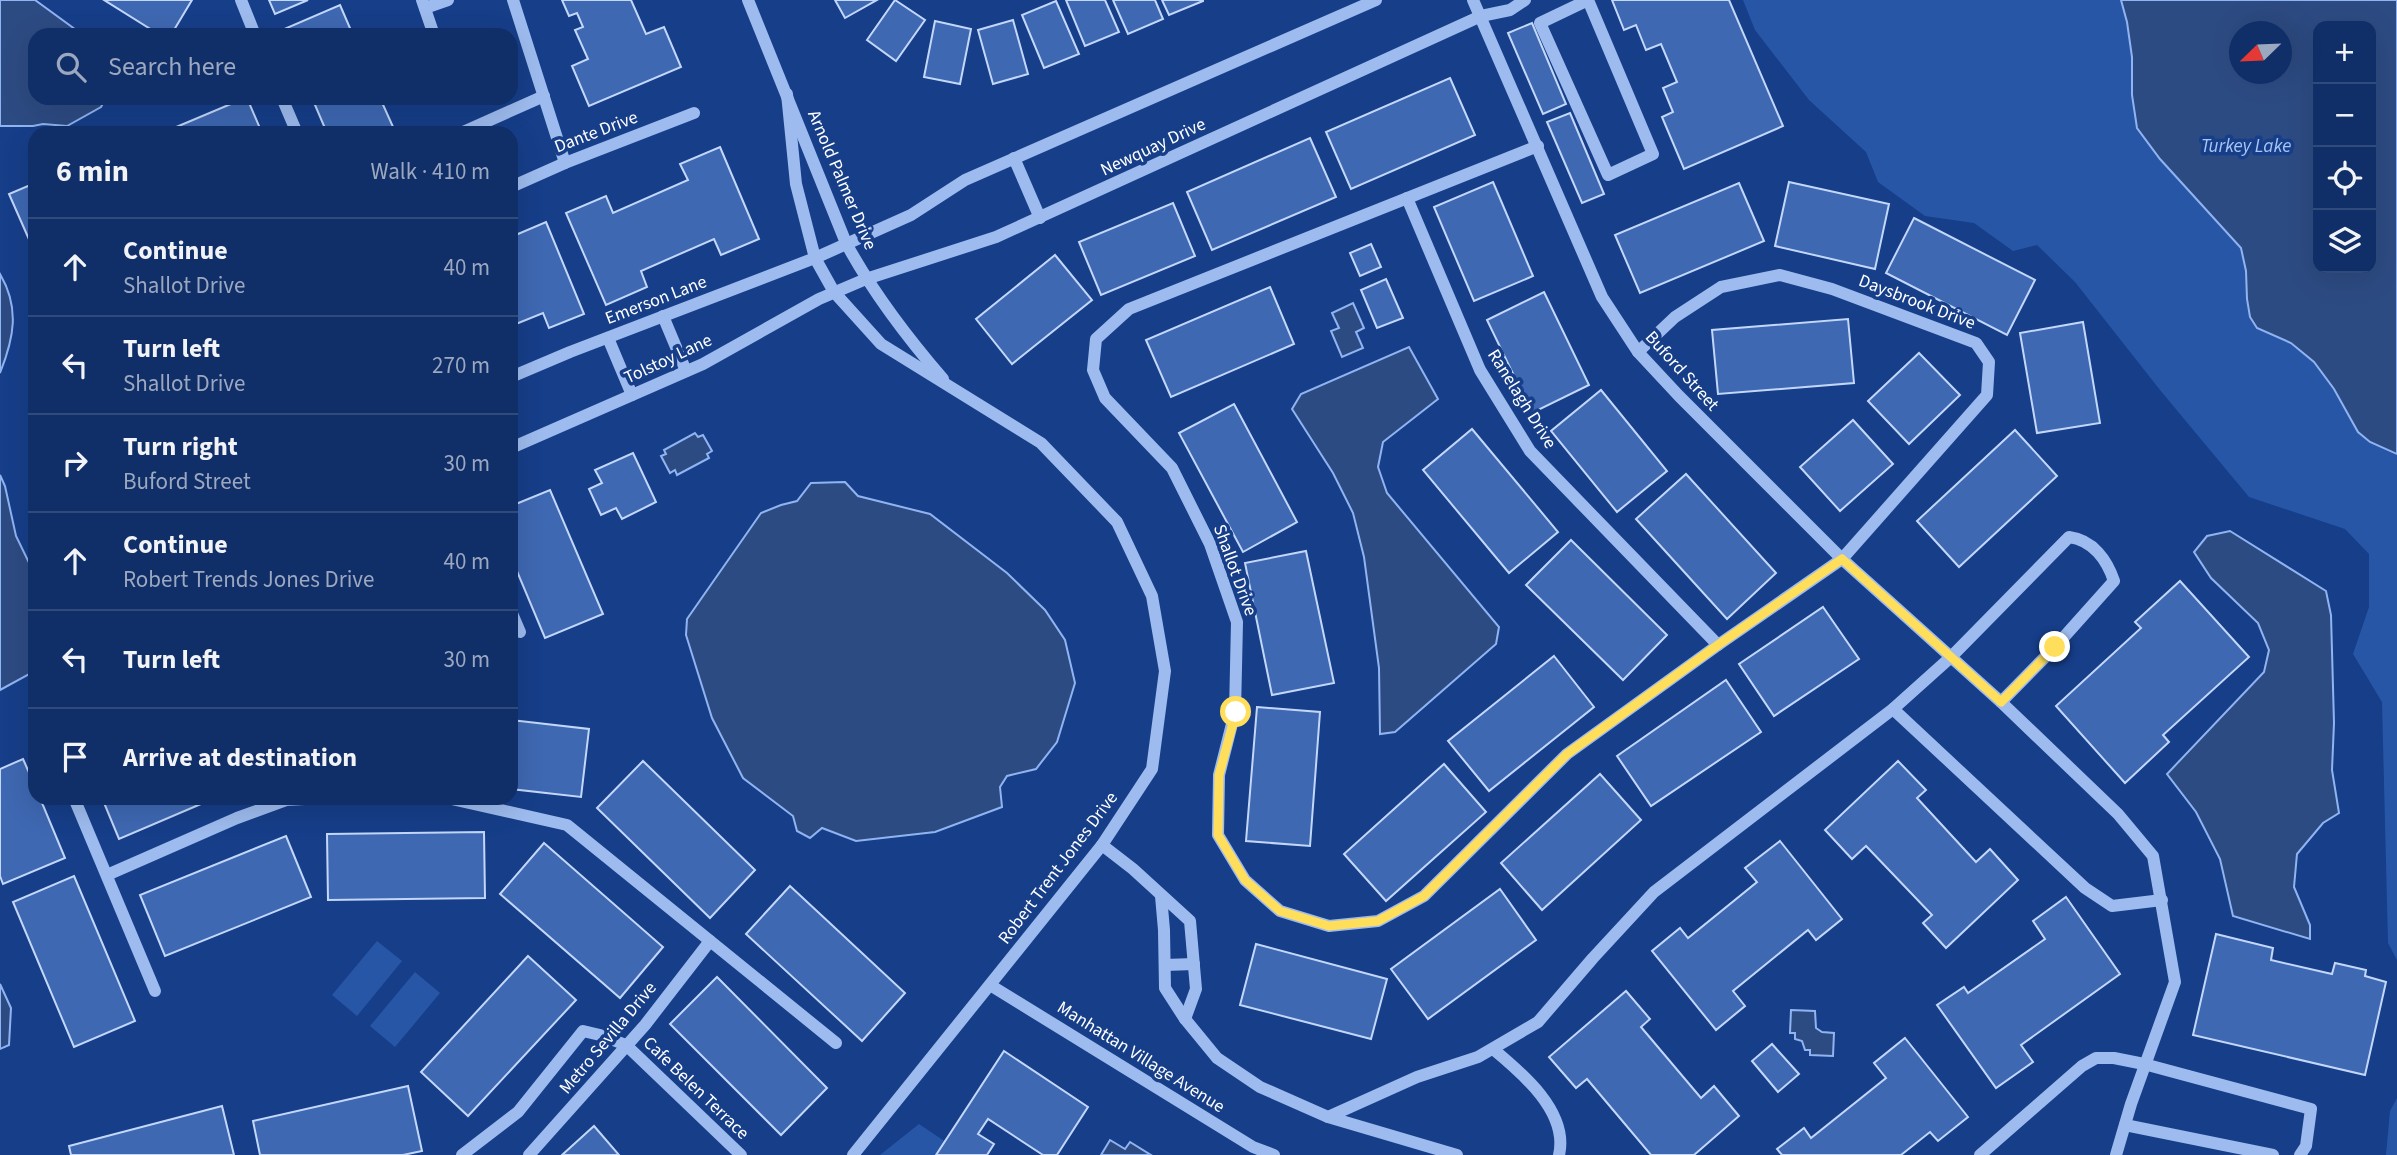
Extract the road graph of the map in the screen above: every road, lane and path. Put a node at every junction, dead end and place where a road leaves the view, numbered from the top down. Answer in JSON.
{"nodes":[{"id":1,"x":241,"y":0,"type":"edge"},
{"id":2,"x":448,"y":0,"type":"edge"},
{"id":3,"x":513,"y":0,"type":"edge"},
{"id":4,"x":748,"y":0,"type":"edge"},
{"id":5,"x":1376,"y":0,"type":"edge"},
{"id":6,"x":1474,"y":0,"type":"edge"},
{"id":7,"x":1525,"y":0,"type":"edge"},
{"id":8,"x":1587,"y":0,"type":"edge"},
{"id":9,"x":423,"y":4,"type":"edge"},
{"id":10,"x":1481,"y":16,"type":"junction"},
{"id":11,"x":252,"y":28,"type":"edge"},
{"id":12,"x":432,"y":28,"type":"edge"},
{"id":13,"x":787,"y":94,"type":"junction"},
{"id":14,"x":544,"y":96,"type":"junction"},
{"id":15,"x":285,"y":105,"type":"edge"},
{"id":16,"x":694,"y":113,"type":"dead end"},
{"id":17,"x":294,"y":126,"type":"edge"},
{"id":18,"x":477,"y":126,"type":"edge"},
{"id":19,"x":1538,"y":146,"type":"junction"},
{"id":20,"x":1014,"y":158,"type":"junction"},
{"id":21,"x":565,"y":163,"type":"junction"},
{"id":22,"x":518,"y":184,"type":"edge"},
{"id":23,"x":1407,"y":198,"type":"junction"},
{"id":24,"x":1040,"y":218,"type":"junction"},
{"id":25,"x":846,"y":243,"type":"junction"},
{"id":26,"x":815,"y":258,"type":"junction"},
{"id":27,"x":866,"y":279,"type":"junction"},
{"id":28,"x":834,"y":292,"type":"junction"},
{"id":29,"x":663,"y":316,"type":"junction"},
{"id":30,"x":608,"y":338,"type":"junction"},
{"id":31,"x":1638,"y":352,"type":"junction"},
{"id":32,"x":686,"y":371,"type":"junction"},
{"id":33,"x":518,"y":374,"type":"edge"},
{"id":34,"x":952,"y":390,"type":"junction"},
{"id":35,"x":632,"y":395,"type":"junction"},
{"id":36,"x":518,"y":445,"type":"edge"},
{"id":37,"x":1842,"y":559,"type":"junction"},
{"id":38,"x":518,"y":627,"type":"edge"},
{"id":39,"x":520,"y":632,"type":"dead end"},
{"id":40,"x":1718,"y":645,"type":"junction"},
{"id":41,"x":1951,"y":657,"type":"junction"},
{"id":42,"x":2001,"y":702,"type":"junction"},
{"id":43,"x":1893,"y":709,"type":"junction"},
{"id":44,"x":77,"y":805,"type":"edge"},
{"id":45,"x":272,"y":805,"type":"edge"},
{"id":46,"x":478,"y":805,"type":"edge"},
{"id":47,"x":1102,"y":845,"type":"junction"},
{"id":48,"x":107,"y":875,"type":"junction"},
{"id":49,"x":1161,"y":896,"type":"junction"},
{"id":50,"x":2162,"y":900,"type":"junction"},
{"id":51,"x":710,"y":941,"type":"junction"},
{"id":52,"x":1194,"y":964,"type":"junction"},
{"id":53,"x":1165,"y":965,"type":"junction"},
{"id":54,"x":990,"y":985,"type":"junction"},
{"id":55,"x":155,"y":991,"type":"dead end"},
{"id":56,"x":1185,"y":1020,"type":"junction"},
{"id":57,"x":836,"y":1043,"type":"dead end"},
{"id":58,"x":626,"y":1045,"type":"junction"},
{"id":59,"x":1493,"y":1049,"type":"junction"},
{"id":60,"x":2144,"y":1064,"type":"junction"},
{"id":61,"x":1328,"y":1117,"type":"junction"},
{"id":62,"x":2124,"y":1125,"type":"junction"},
{"id":63,"x":462,"y":1155,"type":"edge"},
{"id":64,"x":529,"y":1155,"type":"edge"},
{"id":65,"x":741,"y":1155,"type":"edge"},
{"id":66,"x":853,"y":1155,"type":"edge"},
{"id":67,"x":1274,"y":1155,"type":"edge"},
{"id":68,"x":1457,"y":1155,"type":"edge"},
{"id":69,"x":1559,"y":1155,"type":"edge"},
{"id":70,"x":1980,"y":1155,"type":"edge"},
{"id":71,"x":2116,"y":1155,"type":"edge"},
{"id":72,"x":2273,"y":1155,"type":"edge"},
{"id":73,"x":2300,"y":1155,"type":"edge"}],
"edges":[{"from":1,"to":11,"type":"street"},
{"from":2,"to":9,"type":"street"},
{"from":3,"to":14,"type":"street"},
{"from":4,"to":13,"type":"street","name":"Arnold Palmer Drive"},
{"from":5,"to":20,"type":"street"},
{"from":6,"to":10,"type":"street","name":"Buford Street"},
{"from":7,"to":10,"type":"street","name":"Newquay Drive"},
{"from":8,"to":8,"type":"street"},
{"from":9,"to":12,"type":"street"},
{"from":10,"to":19,"type":"street","name":"Buford Street"},
{"from":10,"to":24,"type":"street","name":"Newquay Drive"},
{"from":13,"to":25,"type":"street","name":"Arnold Palmer Drive"},
{"from":13,"to":26,"type":"street","name":"Arnold Palmer Drive"},
{"from":14,"to":18,"type":"street"},
{"from":14,"to":21,"type":"street"},
{"from":15,"to":17,"type":"street"},
{"from":16,"to":21,"type":"street","name":"Dante Drive"},
{"from":19,"to":23,"type":"street","name":"Shallot Drive"},
{"from":19,"to":31,"type":"street","name":"Buford Street"},
{"from":20,"to":24,"type":"street"},
{"from":20,"to":25,"type":"street"},
{"from":21,"to":22,"type":"street","name":"Dante Drive"},
{"from":23,"to":40,"type":"street","name":"Ranelagh Drive"},
{"from":23,"to":40,"type":"street","name":"Shallot Drive"},
{"from":24,"to":27,"type":"street","name":"Newquay Drive"},
{"from":25,"to":26,"type":"street"},
{"from":25,"to":27,"type":"street","name":"Arnold Palmer Drive"},
{"from":26,"to":28,"type":"street","name":"Robert Trent Jones Drive"},
{"from":26,"to":29,"type":"street","name":"Emerson Lane"},
{"from":27,"to":28,"type":"street","name":"Newquay Drive"},
{"from":27,"to":34,"type":"street","name":"Robert Trent Jones Drive"},
{"from":28,"to":32,"type":"street","name":"Tolstoy Lane"},
{"from":28,"to":34,"type":"street","name":"Robert Trent Jones Drive"},
{"from":29,"to":30,"type":"street","name":"Emerson Lane"},
{"from":29,"to":32,"type":"street"},
{"from":30,"to":33,"type":"street","name":"Emerson Lane"},
{"from":30,"to":35,"type":"street"},
{"from":31,"to":37,"type":"street","name":"Buford Street"},
{"from":31,"to":37,"type":"street","name":"Daysbrook Drive"},
{"from":32,"to":35,"type":"street","name":"Tolstoy Lane"},
{"from":34,"to":47,"type":"street","name":"Robert Trent Jones Drive"},
{"from":35,"to":36,"type":"street","name":"Tolstoy Lane"},
{"from":37,"to":40,"type":"street","name":"Shallot Drive"},
{"from":37,"to":41,"type":"street","name":"Buford Street"},
{"from":38,"to":39,"type":"street"},
{"from":41,"to":42,"type":"street","name":"Buford Street"},
{"from":41,"to":42,"type":"street"},
{"from":41,"to":43,"type":"street"},
{"from":42,"to":50,"type":"street","name":"Buford Street"},
{"from":43,"to":50,"type":"street"},
{"from":43,"to":59,"type":"street"},
{"from":44,"to":48,"type":"street"},
{"from":45,"to":48,"type":"street"},
{"from":46,"to":51,"type":"street"},
{"from":47,"to":49,"type":"street"},
{"from":47,"to":54,"type":"street","name":"Robert Trent Jones Drive"},
{"from":48,"to":55,"type":"street"},
{"from":49,"to":52,"type":"street"},
{"from":49,"to":53,"type":"street"},
{"from":50,"to":60,"type":"street","name":"Buford Street"},
{"from":51,"to":57,"type":"street"},
{"from":51,"to":58,"type":"street","name":"Metro Sevilla Drive"},
{"from":52,"to":53,"type":"street"},
{"from":52,"to":56,"type":"street"},
{"from":53,"to":56,"type":"street"},
{"from":54,"to":66,"type":"street","name":"Robert Trent Jones Drive"},
{"from":54,"to":67,"type":"street","name":"Manhattan Village Avenue"},
{"from":56,"to":61,"type":"street"},
{"from":58,"to":63,"type":"street"},
{"from":58,"to":64,"type":"street","name":"Metro Sevilla Drive"},
{"from":58,"to":65,"type":"street","name":"Cafe Belen Terrace"},
{"from":59,"to":61,"type":"street"},
{"from":59,"to":69,"type":"street"},
{"from":60,"to":62,"type":"street","name":"Buford Street"},
{"from":60,"to":70,"type":"street"},
{"from":60,"to":73,"type":"street"},
{"from":61,"to":68,"type":"street"},
{"from":62,"to":71,"type":"street","name":"Buford Street"},
{"from":62,"to":72,"type":"street"}]}
